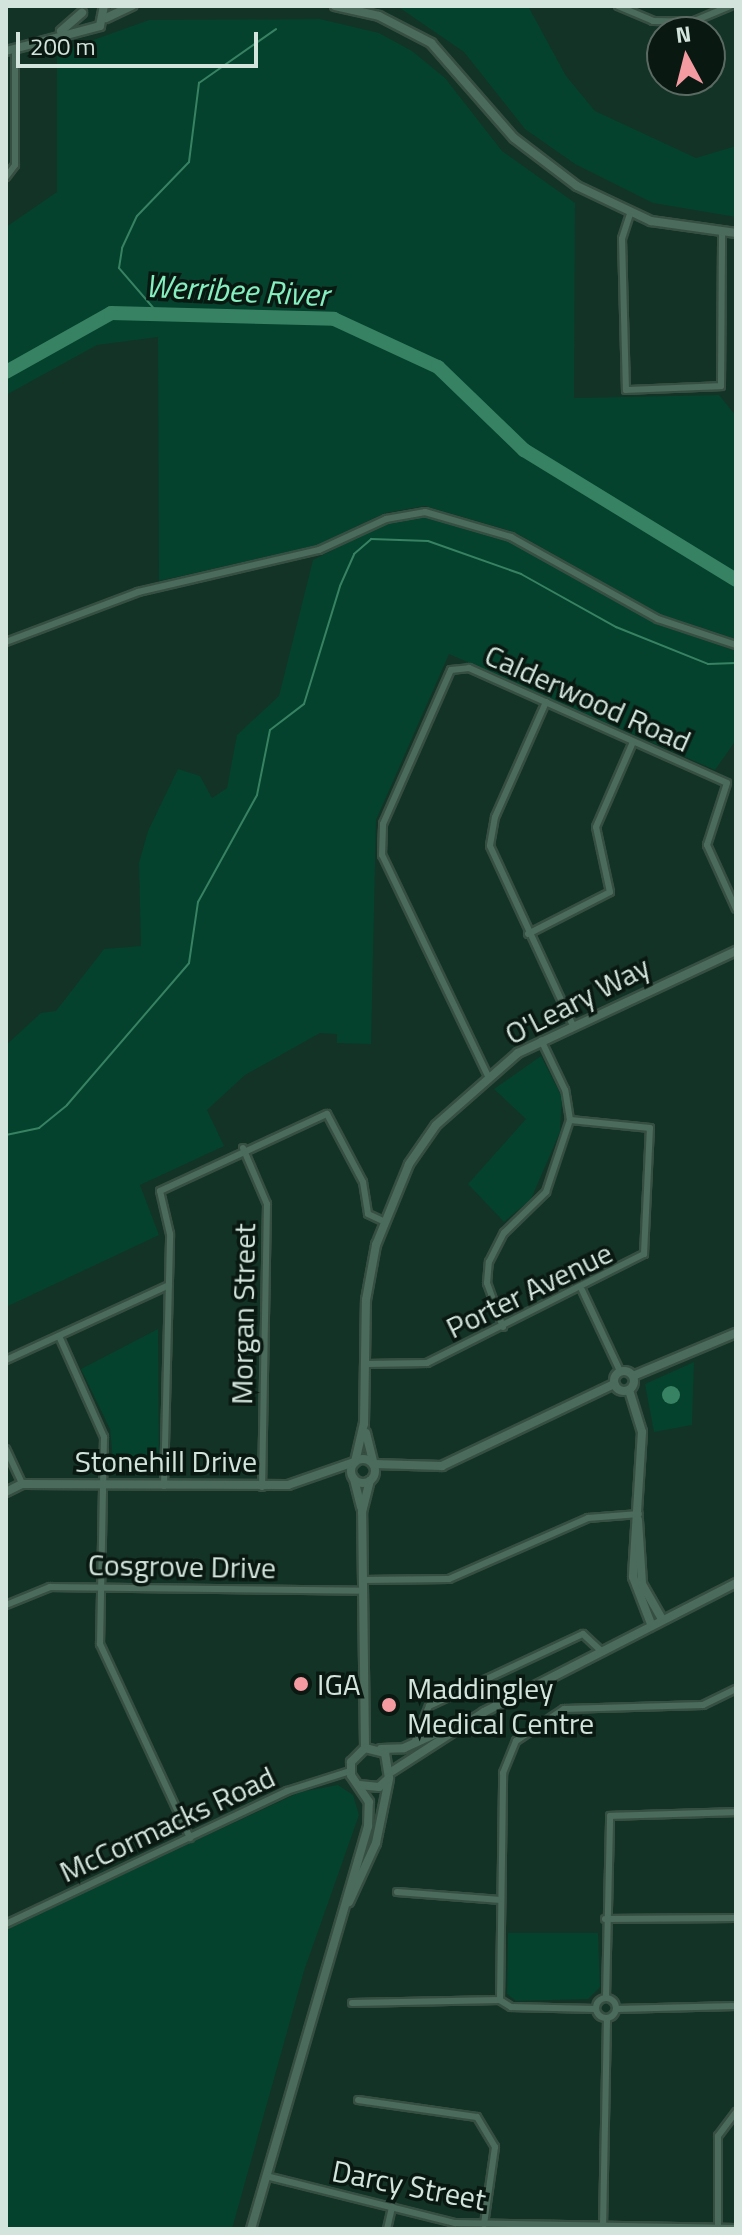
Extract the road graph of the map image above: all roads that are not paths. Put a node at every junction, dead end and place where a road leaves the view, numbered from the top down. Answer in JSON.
{"nodes":[{"id":1,"x":104,"y":6,"type":"edge"},
{"id":2,"x":132,"y":6,"type":"edge"},
{"id":3,"x":335,"y":6,"type":"edge"},
{"id":4,"x":618,"y":6,"type":"edge"},
{"id":5,"x":730,"y":6,"type":"edge"},
{"id":6,"x":83,"y":8,"type":"edge"},
{"id":7,"x":706,"y":16,"type":"edge"},
{"id":8,"x":106,"y":18,"type":"junction"},
{"id":9,"x":646,"y":18,"type":"edge"},
{"id":10,"x":91,"y":27,"type":"junction"},
{"id":11,"x":60,"y":31,"type":"junction"},
{"id":12,"x":10,"y":50,"type":"edge"},
{"id":13,"x":6,"y":177,"type":"edge"},
{"id":14,"x":630,"y":214,"type":"junction"},
{"id":15,"x":722,"y":232,"type":"junction"},
{"id":16,"x":736,"y":233,"type":"edge"},
{"id":17,"x":6,"y":642,"type":"edge"},
{"id":18,"x":736,"y":645,"type":"edge"},
{"id":19,"x":546,"y":702,"type":"junction"},
{"id":20,"x":633,"y":742,"type":"junction"},
{"id":21,"x":727,"y":783,"type":"junction"},
{"id":22,"x":736,"y":787,"type":"edge"},
{"id":23,"x":736,"y":909,"type":"edge"},
{"id":24,"x":528,"y":934,"type":"junction"},
{"id":25,"x":736,"y":951,"type":"edge"},
{"id":26,"x":573,"y":1026,"type":"junction"},
{"id":27,"x":541,"y":1040,"type":"junction"},
{"id":28,"x":488,"y":1076,"type":"junction"},
{"id":29,"x":570,"y":1120,"type":"junction"},
{"id":30,"x":243,"y":1148,"type":"junction"},
{"id":31,"x":383,"y":1221,"type":"junction"},
{"id":32,"x":169,"y":1285,"type":"junction"},
{"id":33,"x":582,"y":1290,"type":"junction"},
{"id":34,"x":503,"y":1327,"type":"junction"},
{"id":35,"x":736,"y":1333,"type":"edge"},
{"id":36,"x":59,"y":1336,"type":"junction"},
{"id":37,"x":6,"y":1360,"type":"edge"},
{"id":38,"x":366,"y":1364,"type":"junction"},
{"id":39,"x":620,"y":1371,"type":"junction"},
{"id":40,"x":633,"y":1376,"type":"junction"},
{"id":41,"x":614,"y":1384,"type":"junction"},
{"id":42,"x":629,"y":1390,"type":"junction"},
{"id":43,"x":364,"y":1424,"type":"junction"},
{"id":44,"x":6,"y":1449,"type":"edge"},
{"id":45,"x":355,"y":1462,"type":"junction"},
{"id":46,"x":374,"y":1464,"type":"junction"},
{"id":47,"x":404,"y":1471,"type":"junction"},
{"id":48,"x":325,"y":1472,"type":"junction"},
{"id":49,"x":354,"y":1478,"type":"junction"},
{"id":50,"x":372,"y":1480,"type":"junction"},
{"id":51,"x":22,"y":1484,"type":"junction"},
{"id":52,"x":104,"y":1485,"type":"junction"},
{"id":53,"x":164,"y":1486,"type":"junction"},
{"id":54,"x":262,"y":1487,"type":"junction"},
{"id":55,"x":6,"y":1492,"type":"edge"},
{"id":56,"x":362,"y":1512,"type":"junction"},
{"id":57,"x":638,"y":1517,"type":"junction"},
{"id":58,"x":362,"y":1580,"type":"junction"},
{"id":59,"x":736,"y":1583,"type":"edge"},
{"id":60,"x":101,"y":1586,"type":"junction"},
{"id":61,"x":362,"y":1591,"type":"junction"},
{"id":62,"x":6,"y":1605,"type":"edge"},
{"id":63,"x":662,"y":1619,"type":"junction"},
{"id":64,"x":651,"y":1624,"type":"junction"},
{"id":65,"x":600,"y":1650,"type":"junction"},
{"id":66,"x":736,"y":1689,"type":"edge"},
{"id":67,"x":484,"y":1712,"type":"junction"},
{"id":68,"x":414,"y":1743,"type":"junction"},
{"id":69,"x":365,"y":1748,"type":"junction"},
{"id":70,"x":379,"y":1749,"type":"junction"},
{"id":71,"x":350,"y":1771,"type":"junction"},
{"id":72,"x":390,"y":1775,"type":"junction"},
{"id":73,"x":359,"y":1785,"type":"junction"},
{"id":74,"x":736,"y":1812,"type":"edge"},
{"id":75,"x":190,"y":1838,"type":"junction"},
{"id":76,"x":397,"y":1892,"type":"dead end"},
{"id":77,"x":501,"y":1900,"type":"junction"},
{"id":78,"x":340,"y":1917,"type":"junction"},
{"id":79,"x":736,"y":1918,"type":"edge"},
{"id":80,"x":605,"y":1919,"type":"junction"},
{"id":81,"x":6,"y":1924,"type":"edge"},
{"id":82,"x":606,"y":1998,"type":"junction"},
{"id":83,"x":500,"y":2000,"type":"junction"},
{"id":84,"x":352,"y":2003,"type":"dead end"},
{"id":85,"x":736,"y":2006,"type":"edge"},
{"id":86,"x":596,"y":2009,"type":"junction"},
{"id":87,"x":616,"y":2009,"type":"junction"},
{"id":88,"x":607,"y":2018,"type":"junction"},
{"id":89,"x":358,"y":2100,"type":"dead end"},
{"id":90,"x":736,"y":2112,"type":"edge"},
{"id":91,"x":266,"y":2176,"type":"junction"},
{"id":92,"x":392,"y":2207,"type":"junction"},
{"id":93,"x":484,"y":2224,"type":"junction"},
{"id":94,"x":603,"y":2227,"type":"junction"},
{"id":95,"x":552,"y":2228,"type":"edge"},
{"id":96,"x":664,"y":2228,"type":"edge"},
{"id":97,"x":718,"y":2228,"type":"edge"},
{"id":98,"x":736,"y":2228,"type":"edge"},
{"id":99,"x":251,"y":2229,"type":"edge"},
{"id":100,"x":387,"y":2229,"type":"edge"}],
"edges":[{"from":1,"to":8,"type":"street"},
{"from":2,"to":8,"type":"street"},
{"from":3,"to":14,"type":"street"},
{"from":4,"to":9,"type":"street"},
{"from":5,"to":7,"type":"street"},
{"from":6,"to":10,"type":"street"},
{"from":6,"to":11,"type":"street"},
{"from":8,"to":10,"type":"street"},
{"from":10,"to":11,"type":"street"},
{"from":11,"to":12,"type":"street"},
{"from":12,"to":13,"type":"street"},
{"from":14,"to":15,"type":"street"},
{"from":14,"to":15,"type":"street"},
{"from":15,"to":16,"type":"street"},
{"from":17,"to":18,"type":"street"},
{"from":19,"to":20,"type":"street","name":"Calderwood Road"},
{"from":19,"to":24,"type":"street"},
{"from":19,"to":28,"type":"street","name":"Calderwood Road"},
{"from":20,"to":21,"type":"street","name":"Calderwood Road"},
{"from":20,"to":24,"type":"street"},
{"from":21,"to":22,"type":"street","name":"Calderwood Road"},
{"from":21,"to":23,"type":"street"},
{"from":24,"to":26,"type":"street"},
{"from":25,"to":26,"type":"street","name":"O'Leary Way"},
{"from":26,"to":27,"type":"street","name":"O'Leary Way"},
{"from":27,"to":28,"type":"street","name":"O'Leary Way"},
{"from":27,"to":29,"type":"street"},
{"from":28,"to":31,"type":"street","name":"O'Leary Way"},
{"from":29,"to":33,"type":"street","name":"Porter Avenue"},
{"from":29,"to":34,"type":"street"},
{"from":30,"to":31,"type":"street"},
{"from":30,"to":32,"type":"street"},
{"from":30,"to":54,"type":"street","name":"Morgan Street"},
{"from":31,"to":38,"type":"street","name":"O'Leary Way"},
{"from":32,"to":36,"type":"street"},
{"from":32,"to":53,"type":"street"},
{"from":33,"to":34,"type":"street","name":"Porter Avenue"},
{"from":33,"to":39,"type":"street"},
{"from":34,"to":38,"type":"street","name":"Porter Avenue"},
{"from":35,"to":40,"type":"street"},
{"from":36,"to":37,"type":"street"},
{"from":36,"to":52,"type":"street"},
{"from":38,"to":43,"type":"street","name":"O'Leary Way"},
{"from":39,"to":40,"type":"street"},
{"from":39,"to":41,"type":"street"},
{"from":40,"to":42,"type":"street"},
{"from":41,"to":42,"type":"street"},
{"from":41,"to":47,"type":"street"},
{"from":42,"to":57,"type":"street"},
{"from":43,"to":45,"type":"street"},
{"from":43,"to":46,"type":"street"},
{"from":44,"to":51,"type":"street"},
{"from":45,"to":46,"type":"street"},
{"from":45,"to":48,"type":"street","name":"Stonehill Drive"},
{"from":45,"to":49,"type":"street"},
{"from":46,"to":47,"type":"street"},
{"from":46,"to":50,"type":"street"},
{"from":47,"to":50,"type":"street"},
{"from":48,"to":49,"type":"street"},
{"from":48,"to":54,"type":"street","name":"Stonehill Drive"},
{"from":49,"to":50,"type":"street"},
{"from":49,"to":56,"type":"street"},
{"from":50,"to":56,"type":"street"},
{"from":51,"to":52,"type":"street","name":"Stonehill Drive"},
{"from":51,"to":55,"type":"street","name":"Stonehill Drive"},
{"from":52,"to":53,"type":"street","name":"Stonehill Drive"},
{"from":52,"to":60,"type":"street"},
{"from":53,"to":54,"type":"street","name":"Stonehill Drive"},
{"from":56,"to":58,"type":"street"},
{"from":57,"to":58,"type":"street"},
{"from":57,"to":63,"type":"street"},
{"from":57,"to":64,"type":"street"},
{"from":58,"to":61,"type":"street"},
{"from":59,"to":63,"type":"street"},
{"from":60,"to":61,"type":"street","name":"Cosgrove Drive"},
{"from":60,"to":62,"type":"street","name":"Cosgrove Drive"},
{"from":60,"to":75,"type":"street"},
{"from":61,"to":69,"type":"street"},
{"from":63,"to":64,"type":"street"},
{"from":64,"to":65,"type":"street"},
{"from":65,"to":67,"type":"street"},
{"from":65,"to":68,"type":"street"},
{"from":66,"to":77,"type":"street"},
{"from":67,"to":68,"type":"street"},
{"from":67,"to":72,"type":"street"},
{"from":68,"to":70,"type":"street"},
{"from":69,"to":70,"type":"street"},
{"from":69,"to":71,"type":"street"},
{"from":70,"to":72,"type":"street"},
{"from":71,"to":73,"type":"street"},
{"from":71,"to":75,"type":"street","name":"McCormacks Road"},
{"from":72,"to":73,"type":"street"},
{"from":72,"to":78,"type":"street"},
{"from":73,"to":78,"type":"street"},
{"from":74,"to":80,"type":"street"},
{"from":75,"to":81,"type":"street","name":"McCormacks Road"},
{"from":76,"to":77,"type":"street"},
{"from":77,"to":83,"type":"street"},
{"from":78,"to":91,"type":"street"},
{"from":79,"to":80,"type":"street"},
{"from":80,"to":82,"type":"street"},
{"from":82,"to":86,"type":"street"},
{"from":82,"to":87,"type":"street"},
{"from":83,"to":84,"type":"street"},
{"from":83,"to":86,"type":"street"},
{"from":85,"to":87,"type":"street"},
{"from":86,"to":88,"type":"street"},
{"from":87,"to":88,"type":"street"},
{"from":88,"to":94,"type":"street"},
{"from":89,"to":93,"type":"street"},
{"from":90,"to":97,"type":"street"},
{"from":91,"to":92,"type":"street","name":"Darcy Street"},
{"from":91,"to":99,"type":"street"},
{"from":92,"to":93,"type":"street","name":"Darcy Street"},
{"from":92,"to":100,"type":"street"},
{"from":93,"to":95,"type":"street","name":"Darcy Street"},
{"from":94,"to":95,"type":"street","name":"Darcy Street"},
{"from":94,"to":96,"type":"street","name":"Darcy Street"},
{"from":96,"to":97,"type":"street","name":"Darcy Street"},
{"from":97,"to":98,"type":"street","name":"Darcy Street"}]}
